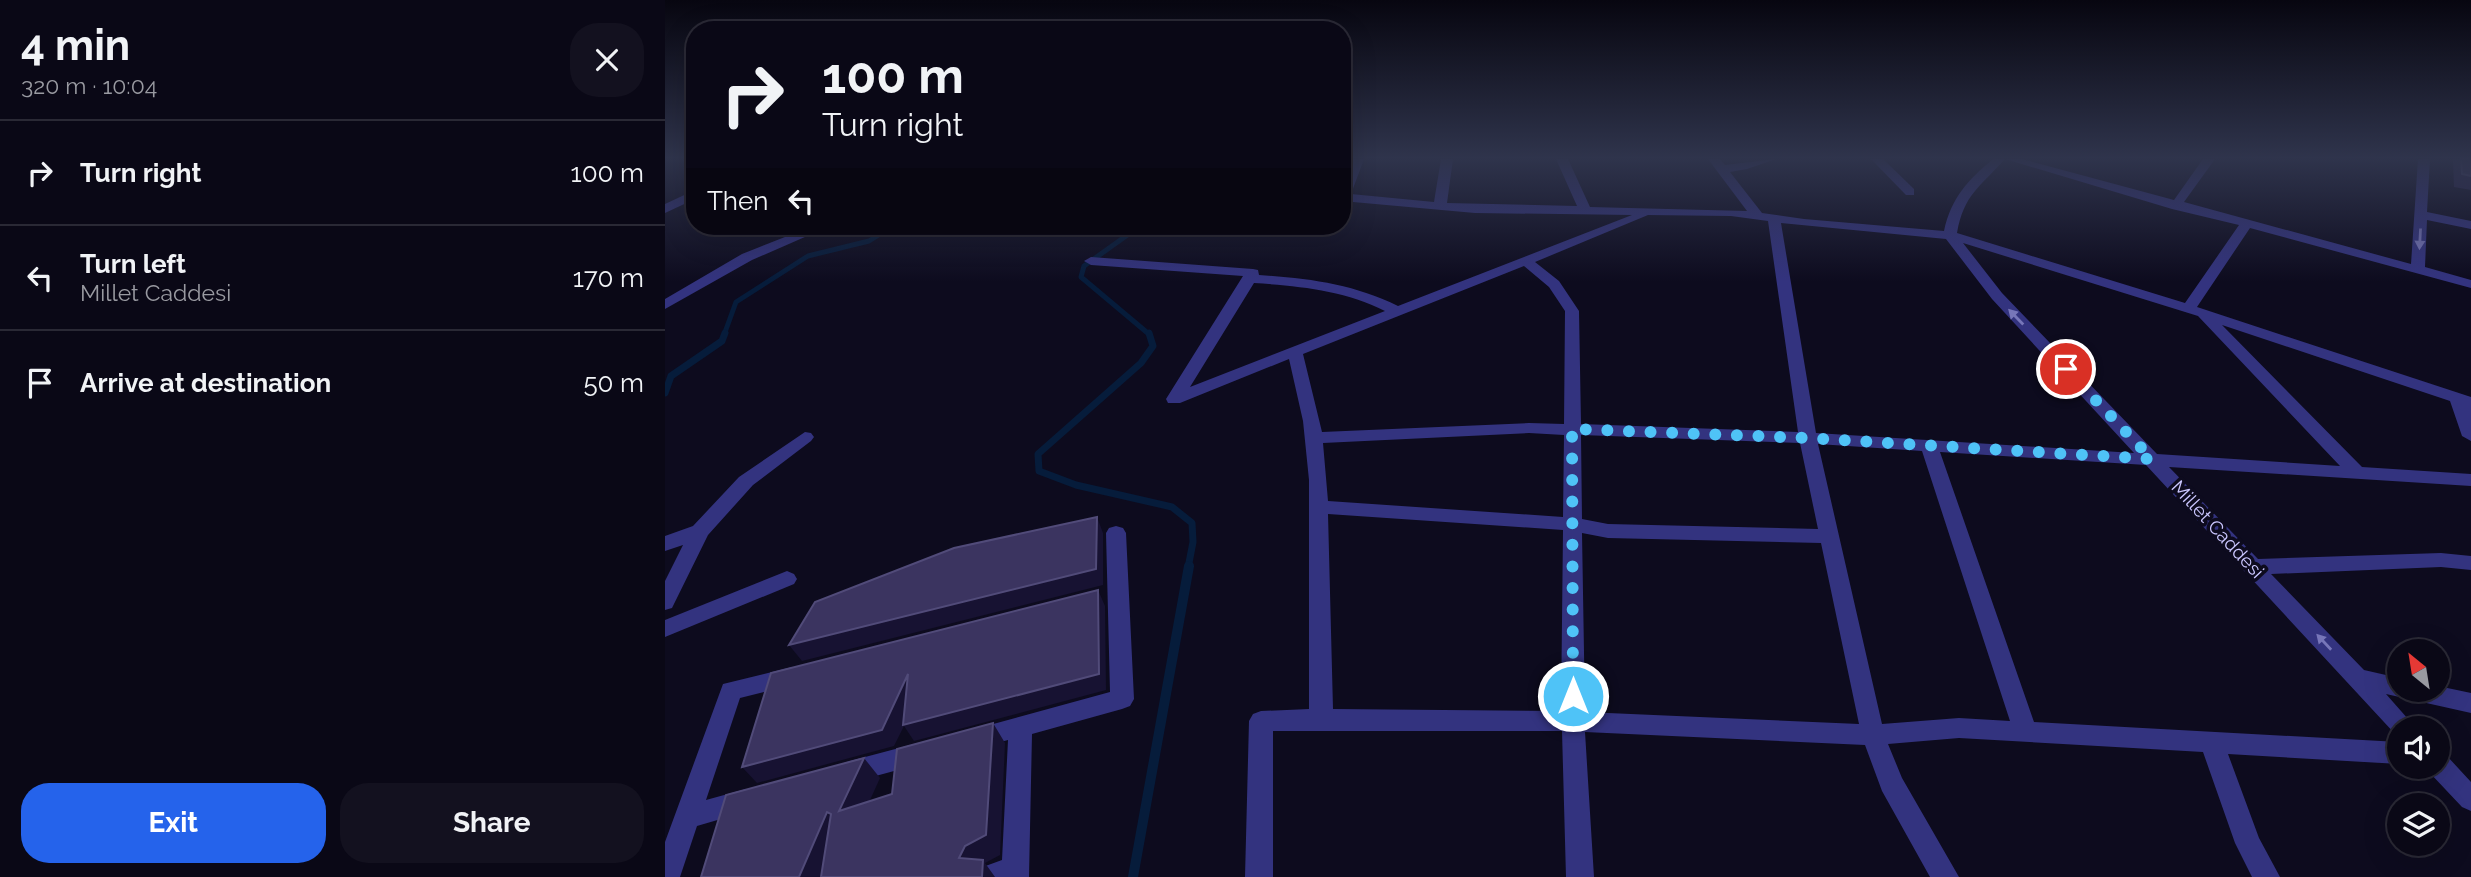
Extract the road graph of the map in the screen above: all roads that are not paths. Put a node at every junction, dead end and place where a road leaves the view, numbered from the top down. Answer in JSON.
{"nodes":[{"id":1,"x":683,"y":200,"type":"edge"},
{"id":2,"x":1375,"y":200,"type":"edge"},
{"id":3,"x":1441,"y":200,"type":"edge"},
{"id":4,"x":1580,"y":200,"type":"edge"},
{"id":5,"x":1751,"y":200,"type":"edge"},
{"id":6,"x":1960,"y":200,"type":"edge"},
{"id":7,"x":2155,"y":200,"type":"edge"},
{"id":8,"x":2179,"y":200,"type":"edge"},
{"id":9,"x":2422,"y":200,"type":"edge"},
{"id":10,"x":1440,"y":206,"type":"junction"},
{"id":11,"x":2176,"y":206,"type":"junction"},
{"id":12,"x":665,"y":209,"type":"edge"},
{"id":13,"x":1585,"y":210,"type":"junction"},
{"id":14,"x":1652,"y":211,"type":"junction"},
{"id":15,"x":2421,"y":215,"type":"junction"},
{"id":16,"x":1766,"y":217,"type":"junction"},
{"id":17,"x":2246,"y":225,"type":"junction"},
{"id":18,"x":2471,"y":225,"type":"edge"},
{"id":19,"x":802,"y":235,"type":"edge"},
{"id":20,"x":1950,"y":235,"type":"junction"},
{"id":21,"x":1091,"y":261,"type":"dead end"},
{"id":22,"x":1526,"y":261,"type":"junction"},
{"id":23,"x":2418,"y":270,"type":"junction"},
{"id":24,"x":1249,"y":278,"type":"junction"},
{"id":25,"x":2471,"y":284,"type":"edge"},
{"id":26,"x":665,"y":305,"type":"edge"},
{"id":27,"x":2195,"y":311,"type":"junction"},
{"id":28,"x":1398,"y":312,"type":"junction"},
{"id":29,"x":1295,"y":352,"type":"junction"},
{"id":30,"x":2464,"y":400,"type":"edge"},
{"id":31,"x":1572,"y":429,"type":"junction"},
{"id":32,"x":2471,"y":436,"type":"edge"},
{"id":33,"x":806,"y":437,"type":"dead end"},
{"id":34,"x":1314,"y":438,"type":"junction"},
{"id":35,"x":1808,"y":438,"type":"junction"},
{"id":36,"x":1929,"y":445,"type":"junction"},
{"id":37,"x":2152,"y":459,"type":"junction"},
{"id":38,"x":2357,"y":473,"type":"junction"},
{"id":39,"x":2471,"y":480,"type":"edge"},
{"id":40,"x":1318,"y":507,"type":"junction"},
{"id":41,"x":1572,"y":524,"type":"junction"},
{"id":42,"x":700,"y":531,"type":"junction"},
{"id":43,"x":1116,"y":533,"type":"dead end"},
{"id":44,"x":1830,"y":536,"type":"junction"},
{"id":45,"x":665,"y":544,"type":"edge"},
{"id":46,"x":2471,"y":563,"type":"edge"},
{"id":47,"x":2254,"y":567,"type":"junction"},
{"id":48,"x":787,"y":579,"type":"dead end"},
{"id":49,"x":1119,"y":592,"type":"junction"},
{"id":50,"x":1093,"y":599,"type":"edge"},
{"id":51,"x":665,"y":602,"type":"edge"},
{"id":52,"x":665,"y":629,"type":"edge"},
{"id":53,"x":811,"y":671,"type":"edge"},
{"id":54,"x":2357,"y":678,"type":"junction"},
{"id":55,"x":2387,"y":684,"type":"edge"},
{"id":56,"x":2450,"y":699,"type":"edge"},
{"id":57,"x":2471,"y":703,"type":"edge"},
{"id":58,"x":2393,"y":716,"type":"edge"},
{"id":59,"x":1321,"y":719,"type":"junction"},
{"id":60,"x":1573,"y":720,"type":"junction"},
{"id":61,"x":1020,"y":726,"type":"junction"},
{"id":62,"x":2025,"y":731,"type":"junction"},
{"id":63,"x":1873,"y":735,"type":"junction"},
{"id":64,"x":2211,"y":741,"type":"junction"},
{"id":65,"x":2387,"y":752,"type":"edge"},
{"id":66,"x":2450,"y":777,"type":"edge"},
{"id":67,"x":821,"y":780,"type":"edge"},
{"id":68,"x":768,"y":795,"type":"edge"},
{"id":69,"x":2471,"y":799,"type":"edge"},
{"id":70,"x":688,"y":816,"type":"junction"},
{"id":71,"x":1007,"y":874,"type":"edge"},
{"id":72,"x":666,"y":877,"type":"edge"},
{"id":73,"x":1259,"y":877,"type":"edge"},
{"id":74,"x":1580,"y":877,"type":"edge"},
{"id":75,"x":1945,"y":877,"type":"edge"},
{"id":76,"x":2266,"y":877,"type":"edge"}],
"edges":[{"from":1,"to":12,"type":"street"},
{"from":2,"to":10,"type":"street"},
{"from":3,"to":10,"type":"street"},
{"from":4,"to":13,"type":"street"},
{"from":5,"to":16,"type":"street"},
{"from":6,"to":20,"type":"street"},
{"from":7,"to":11,"type":"street"},
{"from":8,"to":11,"type":"street"},
{"from":9,"to":15,"type":"street"},
{"from":10,"to":13,"type":"street"},
{"from":11,"to":17,"type":"street"},
{"from":13,"to":14,"type":"street"},
{"from":14,"to":16,"type":"street"},
{"from":14,"to":22,"type":"street"},
{"from":15,"to":18,"type":"street"},
{"from":15,"to":23,"type":"street","one_way":true},
{"from":16,"to":20,"type":"street"},
{"from":16,"to":35,"type":"street"},
{"from":17,"to":23,"type":"street"},
{"from":17,"to":27,"type":"street"},
{"from":19,"to":26,"type":"street"},
{"from":20,"to":27,"type":"street"},
{"from":37,"to":20,"type":"street","name":"Millet Caddesi","one_way":true},
{"from":21,"to":24,"type":"street"},
{"from":22,"to":28,"type":"street"},
{"from":22,"to":31,"type":"street"},
{"from":23,"to":25,"type":"street"},
{"from":24,"to":28,"type":"street"},
{"from":24,"to":29,"type":"street"},
{"from":27,"to":30,"type":"street"},
{"from":27,"to":38,"type":"street"},
{"from":28,"to":29,"type":"street"},
{"from":29,"to":34,"type":"street"},
{"from":30,"to":32,"type":"street"},
{"from":31,"to":34,"type":"street"},
{"from":31,"to":35,"type":"street"},
{"from":31,"to":41,"type":"street"},
{"from":33,"to":42,"type":"street"},
{"from":34,"to":40,"type":"street"},
{"from":35,"to":36,"type":"street"},
{"from":35,"to":44,"type":"street"},
{"from":36,"to":37,"type":"street"},
{"from":36,"to":62,"type":"street"},
{"from":37,"to":38,"type":"street"},
{"from":37,"to":47,"type":"street","name":"Millet Caddesi"},
{"from":38,"to":39,"type":"street"},
{"from":40,"to":41,"type":"street"},
{"from":40,"to":59,"type":"street"},
{"from":41,"to":44,"type":"street"},
{"from":41,"to":60,"type":"street"},
{"from":42,"to":45,"type":"street"},
{"from":42,"to":51,"type":"street"},
{"from":43,"to":49,"type":"street"},
{"from":44,"to":63,"type":"street"},
{"from":46,"to":47,"type":"street"},
{"from":54,"to":47,"type":"street","name":"Millet Caddesi","one_way":true},
{"from":48,"to":52,"type":"street"},
{"from":49,"to":50,"type":"street"},
{"from":49,"to":61,"type":"street"},
{"from":53,"to":70,"type":"street"},
{"from":54,"to":55,"type":"street"},
{"from":54,"to":58,"type":"street","name":"Millet Caddesi"},
{"from":56,"to":57,"type":"street"},
{"from":59,"to":60,"type":"street"},
{"from":59,"to":73,"type":"street"},
{"from":60,"to":63,"type":"street"},
{"from":60,"to":74,"type":"street"},
{"from":61,"to":67,"type":"street"},
{"from":61,"to":71,"type":"street"},
{"from":62,"to":63,"type":"street"},
{"from":62,"to":64,"type":"street"},
{"from":63,"to":75,"type":"street"},
{"from":64,"to":65,"type":"street"},
{"from":64,"to":76,"type":"street"},
{"from":66,"to":69,"type":"street"},
{"from":68,"to":70,"type":"street"},
{"from":70,"to":72,"type":"street"}]}
